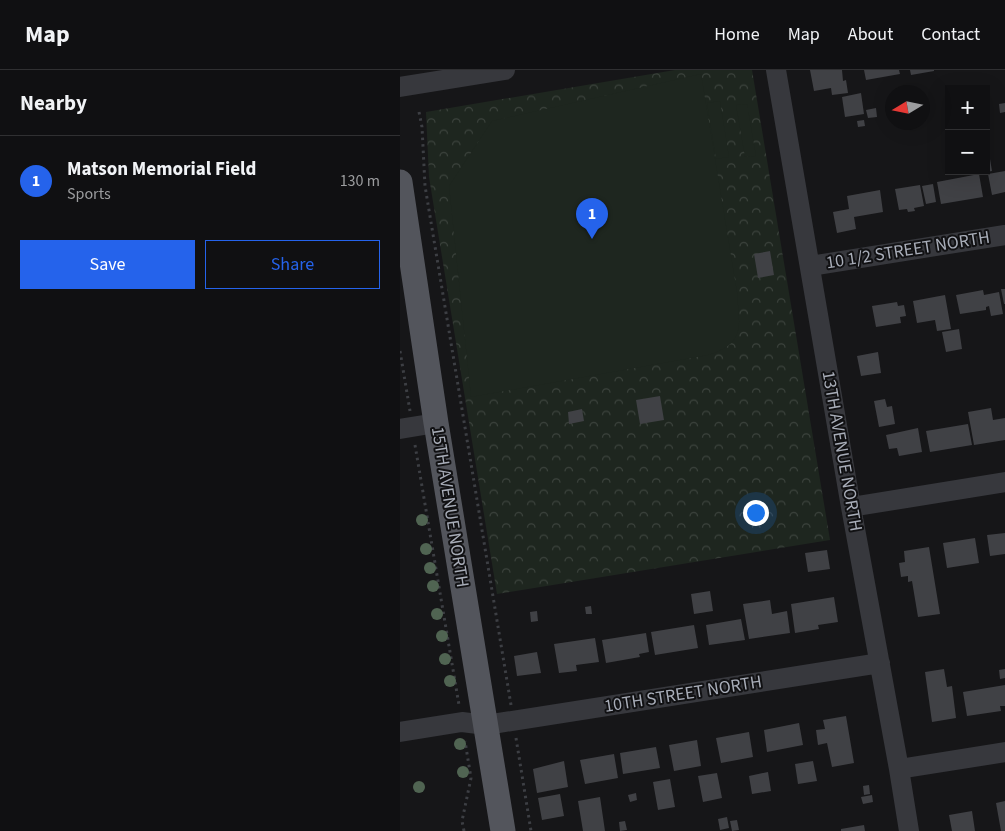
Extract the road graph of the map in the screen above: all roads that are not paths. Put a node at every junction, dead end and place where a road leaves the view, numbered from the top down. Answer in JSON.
{"nodes":[{"id":1,"x":505,"y":70,"type":"edge"},
{"id":2,"x":776,"y":70,"type":"edge"},
{"id":3,"x":400,"y":87,"type":"edge"},
{"id":4,"x":400,"y":182,"type":"edge"},
{"id":5,"x":1005,"y":235,"type":"edge"},
{"id":6,"x":810,"y":266,"type":"junction"},
{"id":7,"x":436,"y":423,"type":"junction"},
{"id":8,"x":406,"y":428,"type":"edge"},
{"id":9,"x":1005,"y":482,"type":"edge"},
{"id":10,"x":851,"y":507,"type":"junction"},
{"id":11,"x":880,"y":663,"type":"junction"},
{"id":12,"x":474,"y":723,"type":"junction"},
{"id":13,"x":400,"y":732,"type":"edge"},
{"id":14,"x":1005,"y":752,"type":"edge"},
{"id":15,"x":899,"y":769,"type":"junction"},
{"id":16,"x":503,"y":831,"type":"edge"},
{"id":17,"x":909,"y":831,"type":"edge"}],
"edges":[{"from":1,"to":3,"type":"street"},
{"from":2,"to":6,"type":"street","name":"13TH AVENUE NORTH"},
{"from":4,"to":7,"type":"main road","name":"15TH AVENUE NORTH"},
{"from":5,"to":6,"type":"street","name":"10 1/2 STREET NORTH"},
{"from":6,"to":10,"type":"street","name":"13TH AVENUE NORTH"},
{"from":7,"to":8,"type":"street"},
{"from":7,"to":12,"type":"main road","name":"15TH AVENUE NORTH"},
{"from":9,"to":10,"type":"street"},
{"from":10,"to":11,"type":"street","name":"13TH AVENUE NORTH"},
{"from":11,"to":12,"type":"street","name":"10TH STREET NORTH"},
{"from":11,"to":15,"type":"street","name":"13TH AVENUE NORTH"},
{"from":12,"to":13,"type":"street","name":"10TH STREET NORTH"},
{"from":12,"to":16,"type":"main road","name":"15TH AVENUE NORTH"},
{"from":14,"to":15,"type":"street"},
{"from":15,"to":17,"type":"street","name":"13TH AVENUE NORTH"}]}
